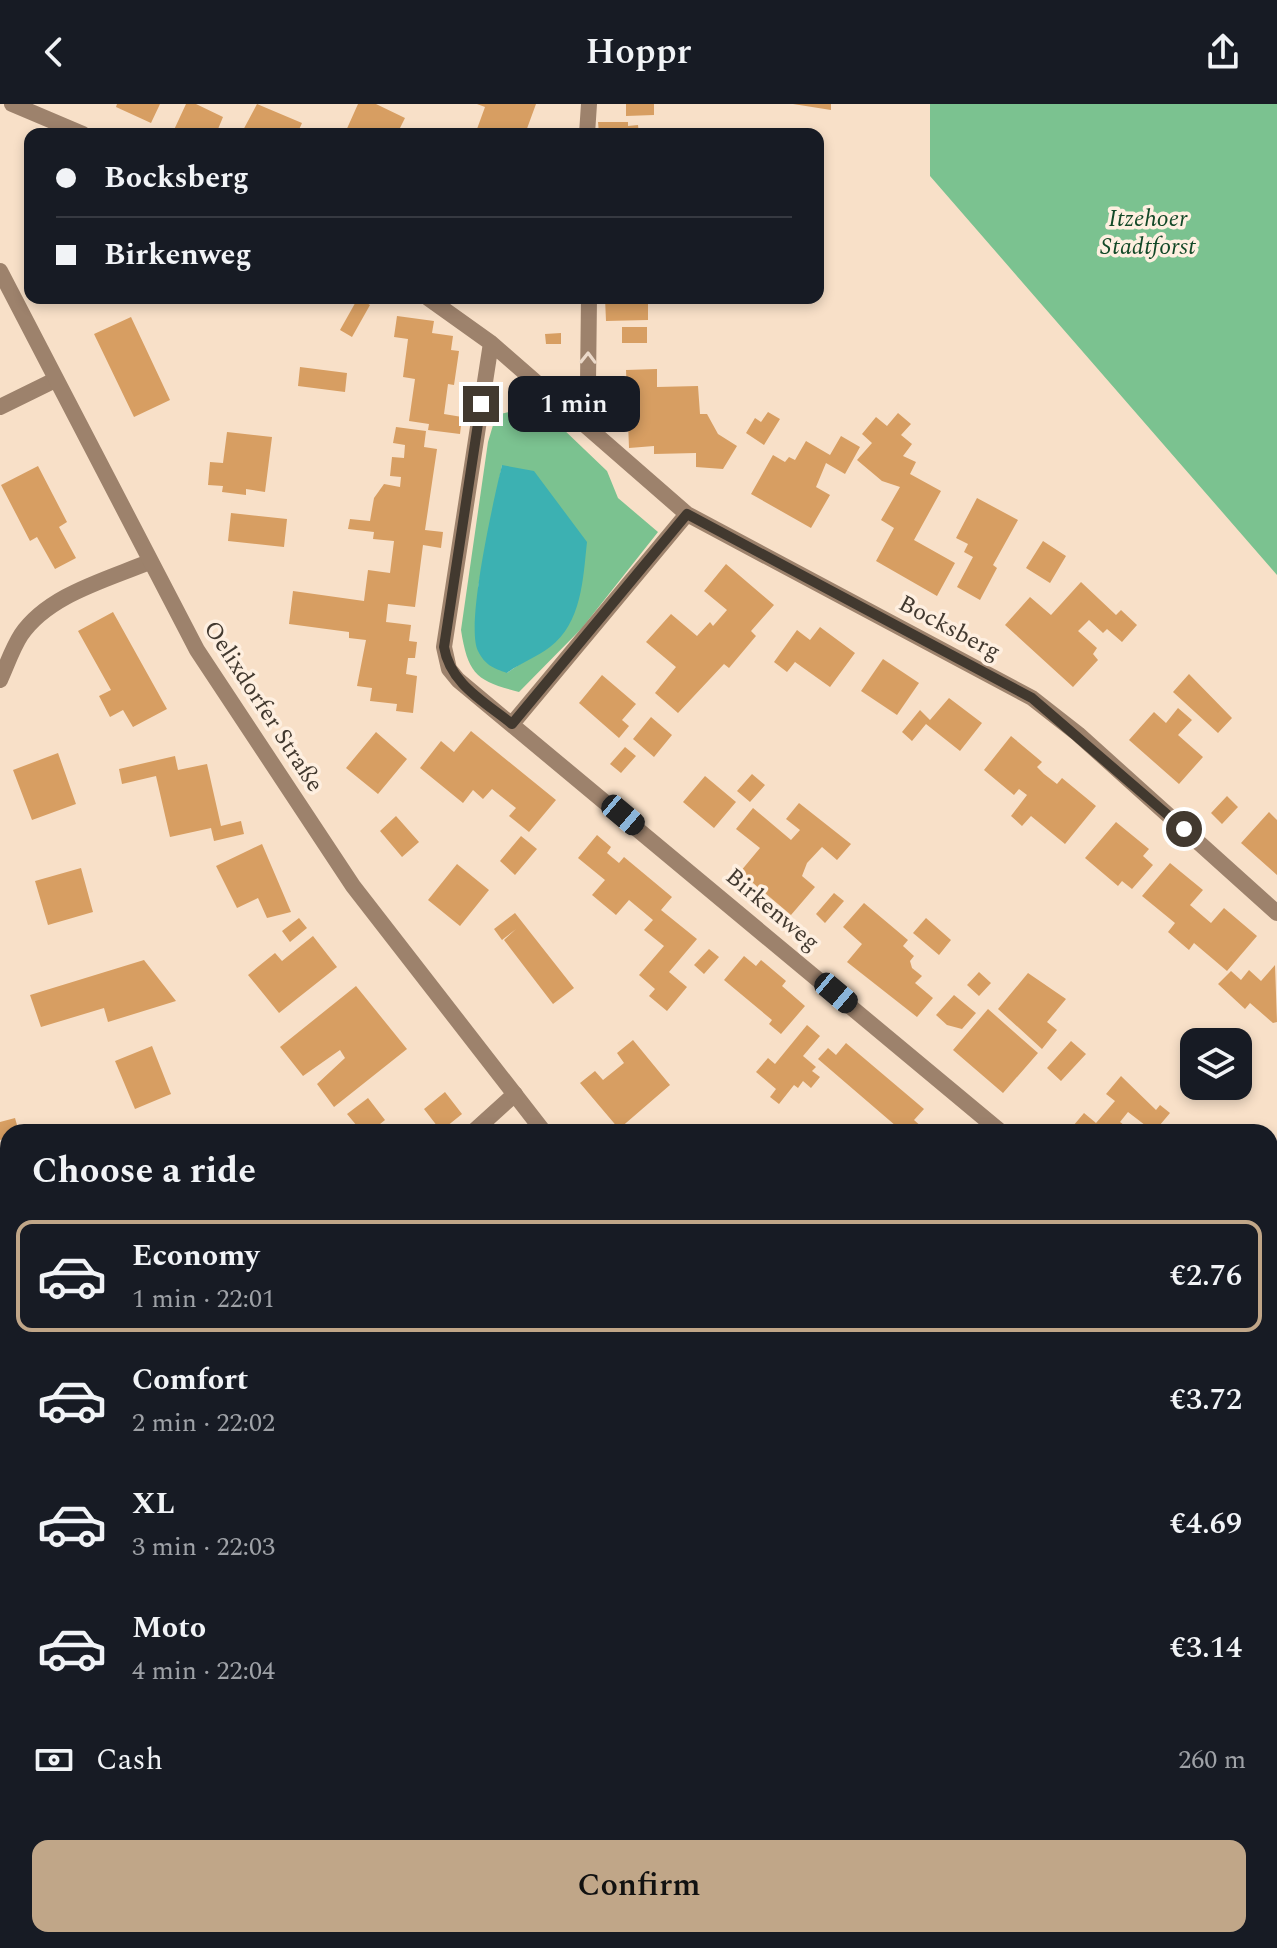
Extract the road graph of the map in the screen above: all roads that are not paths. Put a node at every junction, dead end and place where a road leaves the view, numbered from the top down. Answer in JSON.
{"nodes":[{"id":1,"x":12,"y":104,"type":"edge"},
{"id":2,"x":589,"y":104,"type":"edge"},
{"id":3,"x":69,"y":128,"type":"edge"},
{"id":4,"x":587,"y":128,"type":"edge"},
{"id":5,"x":0,"y":271,"type":"edge"},
{"id":6,"x":436,"y":304,"type":"edge"},
{"id":7,"x":589,"y":304,"type":"edge"},
{"id":8,"x":491,"y":343,"type":"junction"},
{"id":9,"x":55,"y":380,"type":"junction"},
{"id":10,"x":0,"y":407,"type":"edge"},
{"id":11,"x":577,"y":416,"type":"junction"},
{"id":12,"x":687,"y":514,"type":"junction"},
{"id":13,"x":149,"y":562,"type":"junction"},
{"id":14,"x":0,"y":680,"type":"edge"},
{"id":15,"x":512,"y":724,"type":"junction"},
{"id":16,"x":1277,"y":913,"type":"edge"},
{"id":17,"x":515,"y":1094,"type":"junction"},
{"id":18,"x":482,"y":1124,"type":"edge"},
{"id":19,"x":538,"y":1124,"type":"edge"},
{"id":20,"x":991,"y":1124,"type":"edge"}],
"edges":[{"from":1,"to":3,"type":"street"},
{"from":2,"to":4,"type":"street"},
{"from":5,"to":9,"type":"street","name":"Oelixdorfer Straße"},
{"from":6,"to":8,"type":"street","name":"Bocksberg"},
{"from":11,"to":7,"type":"street","one_way":true},
{"from":8,"to":11,"type":"street","name":"Bocksberg"},
{"from":8,"to":15,"type":"street","name":"Birkenweg"},
{"from":9,"to":10,"type":"street"},
{"from":9,"to":13,"type":"street","name":"Oelixdorfer Straße"},
{"from":11,"to":12,"type":"street","name":"Bocksberg"},
{"from":12,"to":15,"type":"street"},
{"from":12,"to":16,"type":"street","name":"Bocksberg"},
{"from":13,"to":14,"type":"street"},
{"from":13,"to":17,"type":"street","name":"Oelixdorfer Straße"},
{"from":15,"to":20,"type":"street","name":"Birkenweg"},
{"from":17,"to":18,"type":"street"},
{"from":17,"to":19,"type":"street","name":"Oelixdorfer Straße"}]}
